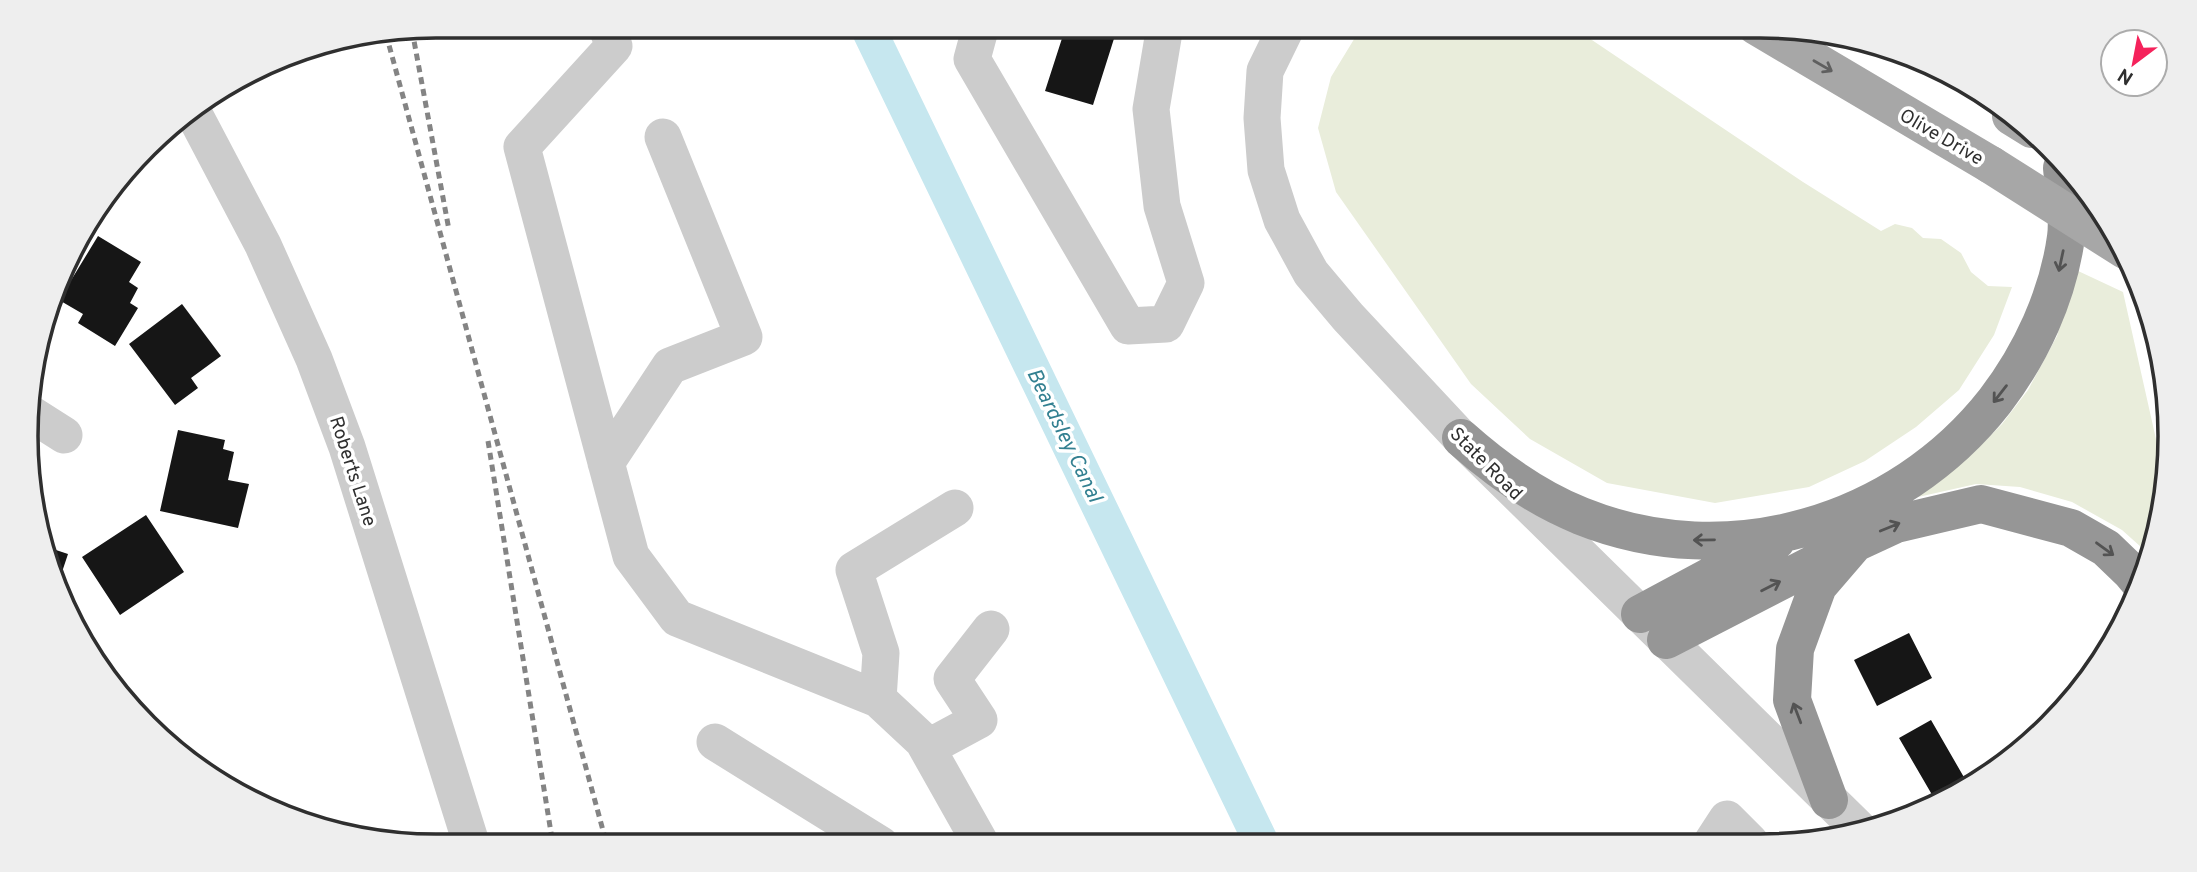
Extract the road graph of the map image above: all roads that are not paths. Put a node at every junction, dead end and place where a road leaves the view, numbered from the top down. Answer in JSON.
{"nodes":[{"id":1,"x":611,"y":38,"type":"edge"},
{"id":2,"x":978,"y":38,"type":"edge"},
{"id":3,"x":1163,"y":38,"type":"edge"},
{"id":4,"x":1281,"y":38,"type":"edge"},
{"id":5,"x":1775,"y":39,"type":"edge"},
{"id":6,"x":197,"y":119,"type":"edge"},
{"id":7,"x":663,"y":137,"type":"dead end"},
{"id":8,"x":2063,"y":177,"type":"edge"},
{"id":9,"x":2105,"y":237,"type":"edge"},
{"id":10,"x":39,"y":419,"type":"edge"},
{"id":11,"x":64,"y":435,"type":"dead end"},
{"id":12,"x":1461,"y":438,"type":"junction"},
{"id":13,"x":606,"y":463,"type":"junction"},
{"id":14,"x":955,"y":508,"type":"dead end"},
{"id":15,"x":1796,"y":531,"type":"junction"},
{"id":16,"x":1855,"y":543,"type":"junction"},
{"id":17,"x":2133,"y":574,"type":"edge"},
{"id":18,"x":1653,"y":627,"type":"junction"},
{"id":19,"x":991,"y":629,"type":"dead end"},
{"id":20,"x":878,"y":699,"type":"junction"},
{"id":21,"x":715,"y":742,"type":"dead end"},
{"id":22,"x":927,"y":748,"type":"junction"},
{"id":23,"x":1829,"y":800,"type":"junction"},
{"id":24,"x":1853,"y":823,"type":"edge"},
{"id":25,"x":468,"y":834,"type":"edge"},
{"id":26,"x":863,"y":834,"type":"edge"},
{"id":27,"x":975,"y":834,"type":"edge"},
{"id":28,"x":1717,"y":834,"type":"edge"},
{"id":29,"x":1741,"y":834,"type":"edge"}],
"edges":[{"from":1,"to":13,"type":"street"},
{"from":2,"to":3,"type":"street"},
{"from":4,"to":12,"type":"street","name":"State Road"},
{"from":5,"to":9,"type":"main road","name":"Olive Drive","one_way":true,"bridge":true},
{"from":6,"to":25,"type":"street","name":"Roberts Lane"},
{"from":7,"to":13,"type":"street"},
{"from":8,"to":15,"type":"highway","one_way":true},
{"from":10,"to":11,"type":"street"},
{"from":15,"to":12,"type":"highway","one_way":true},
{"from":12,"to":18,"type":"street","name":"State Road"},
{"from":13,"to":20,"type":"street"},
{"from":14,"to":20,"type":"street"},
{"from":15,"to":18,"type":"highway"},
{"from":16,"to":17,"type":"highway","one_way":true},
{"from":18,"to":16,"type":"highway","one_way":true},
{"from":23,"to":16,"type":"highway","one_way":true},
{"from":18,"to":23,"type":"street","name":"State Road"},
{"from":19,"to":22,"type":"street"},
{"from":20,"to":22,"type":"street"},
{"from":21,"to":26,"type":"street"},
{"from":22,"to":27,"type":"street"},
{"from":23,"to":24,"type":"street","name":"State Road"},
{"from":28,"to":29,"type":"street"}]}
